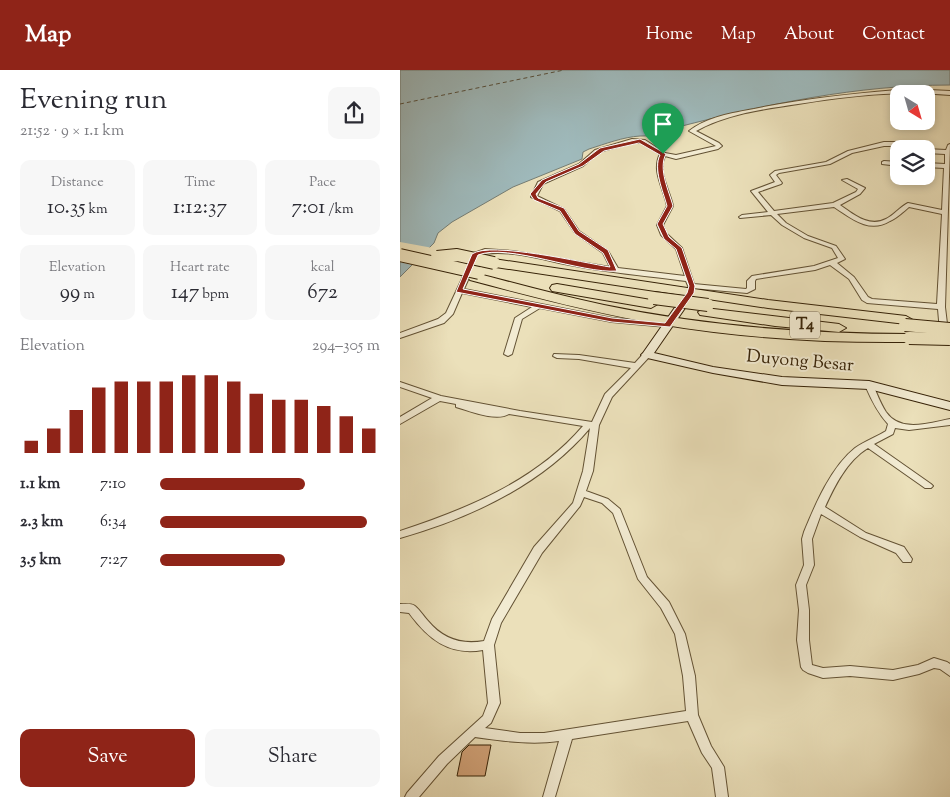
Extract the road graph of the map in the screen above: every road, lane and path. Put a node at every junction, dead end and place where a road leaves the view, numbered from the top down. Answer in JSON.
{"nodes":[{"id":1,"x":950,"y":93,"type":"edge"},
{"id":2,"x":890,"y":144,"type":"edge"},
{"id":3,"x":949,"y":149,"type":"edge"},
{"id":4,"x":935,"y":150,"type":"edge"},
{"id":5,"x":663,"y":154,"type":"junction"},
{"id":6,"x":884,"y":163,"type":"dead end"},
{"id":7,"x":890,"y":163,"type":"edge"},
{"id":8,"x":935,"y":165,"type":"edge"},
{"id":9,"x":947,"y":166,"type":"junction"},
{"id":10,"x":845,"y":180,"type":"dead end"},
{"id":11,"x":835,"y":205,"type":"junction"},
{"id":12,"x":772,"y":213,"type":"junction"},
{"id":13,"x":945,"y":213,"type":"junction"},
{"id":14,"x":742,"y":217,"type":"dead end"},
{"id":15,"x":400,"y":249,"type":"edge"},
{"id":16,"x":400,"y":256,"type":"edge"},
{"id":17,"x":832,"y":264,"type":"junction"},
{"id":18,"x":483,"y":270,"type":"junction"},
{"id":19,"x":615,"y":270,"type":"junction"},
{"id":20,"x":691,"y":286,"type":"junction"},
{"id":21,"x":459,"y":290,"type":"junction"},
{"id":22,"x":537,"y":307,"type":"junction"},
{"id":23,"x":941,"y":307,"type":"junction"},
{"id":24,"x":950,"y":322,"type":"edge"},
{"id":25,"x":669,"y":323,"type":"junction"},
{"id":26,"x":906,"y":329,"type":"junction"},
{"id":27,"x":950,"y":329,"type":"edge"},
{"id":28,"x":400,"y":336,"type":"edge"},
{"id":29,"x":950,"y":339,"type":"edge"},
{"id":30,"x":508,"y":354,"type":"dead end"},
{"id":31,"x":647,"y":355,"type":"junction"},
{"id":32,"x":557,"y":356,"type":"dead end"},
{"id":33,"x":636,"y":366,"type":"junction"},
{"id":34,"x":400,"y":384,"type":"edge"},
{"id":35,"x":869,"y":385,"type":"junction"},
{"id":36,"x":439,"y":398,"type":"junction"},
{"id":37,"x":950,"y":406,"type":"edge"},
{"id":38,"x":400,"y":421,"type":"edge"},
{"id":39,"x":950,"y":422,"type":"edge"},
{"id":40,"x":892,"y":423,"type":"junction"},
{"id":41,"x":592,"y":424,"type":"junction"},
{"id":42,"x":868,"y":444,"type":"junction"},
{"id":43,"x":928,"y":486,"type":"dead end"},
{"id":44,"x":582,"y":493,"type":"junction"},
{"id":45,"x":819,"y":508,"type":"junction"},
{"id":46,"x":400,"y":535,"type":"edge"},
{"id":47,"x":907,"y":559,"type":"dead end"},
{"id":48,"x":511,"y":596,"type":"joint"},
{"id":49,"x":400,"y":608,"type":"edge"},
{"id":50,"x":502,"y":612,"type":"joint"},
{"id":51,"x":488,"y":645,"type":"junction"},
{"id":52,"x":950,"y":671,"type":"edge"},
{"id":53,"x":692,"y":715,"type":"junction"},
{"id":54,"x":473,"y":732,"type":"junction"},
{"id":55,"x":567,"y":735,"type":"junction"},
{"id":56,"x":411,"y":797,"type":"edge"},
{"id":57,"x":549,"y":797,"type":"edge"},
{"id":58,"x":722,"y":797,"type":"edge"}],
"edges":[{"from":1,"to":5,"type":"street"},
{"from":2,"to":12,"type":"street"},
{"from":3,"to":4,"type":"street"},
{"from":3,"to":9,"type":"street"},
{"from":5,"to":19,"type":"street"},
{"from":5,"to":20,"type":"street"},
{"from":6,"to":7,"type":"street"},
{"from":8,"to":9,"type":"street"},
{"from":9,"to":13,"type":"street"},
{"from":10,"to":11,"type":"street"},
{"from":11,"to":12,"type":"street"},
{"from":11,"to":13,"type":"street"},
{"from":12,"to":14,"type":"street"},
{"from":12,"to":17,"type":"street"},
{"from":13,"to":23,"type":"street"},
{"from":15,"to":18,"type":"highway","number":"T4","bridge":true},
{"from":16,"to":18,"type":"highway","bridge":true},
{"from":17,"to":20,"type":"street"},
{"from":17,"to":23,"type":"street"},
{"from":18,"to":20,"type":"highway"},
{"from":18,"to":25,"type":"highway"},
{"from":18,"to":26,"type":"highway","number":"T4"},
{"from":19,"to":20,"type":"street"},
{"from":19,"to":21,"type":"street"},
{"from":20,"to":25,"type":"street"},
{"from":20,"to":26,"type":"highway"},
{"from":21,"to":22,"type":"street"},
{"from":21,"to":28,"type":"street"},
{"from":22,"to":25,"type":"street"},
{"from":22,"to":30,"type":"street"},
{"from":23,"to":29,"type":"street"},
{"from":24,"to":26,"type":"highway"},
{"from":25,"to":26,"type":"highway"},
{"from":25,"to":31,"type":"street"},
{"from":26,"to":27,"type":"highway","number":"T4","bridge":true},
{"from":26,"to":29,"type":"highway","bridge":true},
{"from":31,"to":33,"type":"street"},
{"from":31,"to":35,"type":"street","name":"Duyong Besar"},
{"from":32,"to":33,"type":"street"},
{"from":33,"to":41,"type":"street"},
{"from":34,"to":36,"type":"street"},
{"from":35,"to":37,"type":"street","name":"Duyong Besar"},
{"from":35,"to":40,"type":"street"},
{"from":36,"to":38,"type":"street"},
{"from":36,"to":41,"type":"street"},
{"from":39,"to":40,"type":"street"},
{"from":40,"to":42,"type":"street"},
{"from":41,"to":44,"type":"street"},
{"from":41,"to":46,"type":"street"},
{"from":42,"to":43,"type":"street"},
{"from":42,"to":45,"type":"street"},
{"from":44,"to":48,"type":"street"},
{"from":44,"to":53,"type":"street"},
{"from":45,"to":47,"type":"street"},
{"from":45,"to":52,"type":"street"},
{"from":48,"to":50,"type":"street"},
{"from":49,"to":51,"type":"street"},
{"from":50,"to":51,"type":"street"},
{"from":51,"to":54,"type":"street"},
{"from":53,"to":55,"type":"street"},
{"from":53,"to":58,"type":"street"},
{"from":54,"to":55,"type":"street"},
{"from":54,"to":56,"type":"street"},
{"from":55,"to":57,"type":"street"}]}
